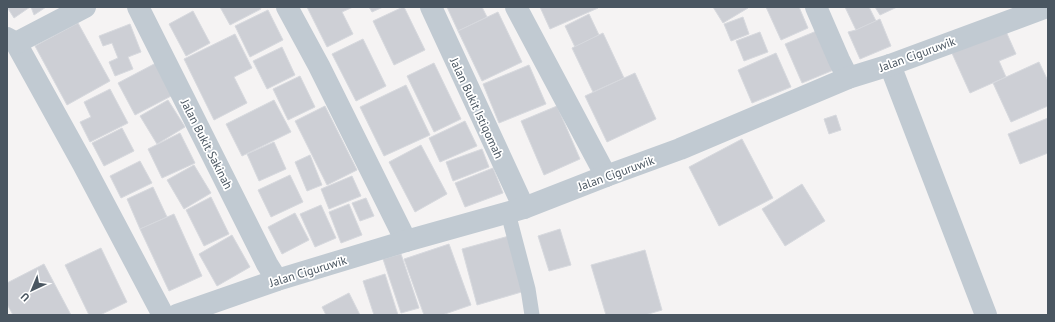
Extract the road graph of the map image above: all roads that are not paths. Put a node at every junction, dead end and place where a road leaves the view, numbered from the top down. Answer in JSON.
{"nodes":[{"id":1,"x":85,"y":7,"type":"edge"},
{"id":2,"x":138,"y":7,"type":"edge"},
{"id":3,"x":287,"y":7,"type":"edge"},
{"id":4,"x":431,"y":7,"type":"edge"},
{"id":5,"x":516,"y":7,"type":"edge"},
{"id":6,"x":816,"y":7,"type":"edge"},
{"id":7,"x":1047,"y":7,"type":"edge"},
{"id":8,"x":12,"y":40,"type":"edge"},
{"id":9,"x":890,"y":65,"type":"junction"},
{"id":10,"x":848,"y":78,"type":"junction"},
{"id":11,"x":606,"y":176,"type":"junction"},
{"id":12,"x":516,"y":211,"type":"junction"},
{"id":13,"x":406,"y":241,"type":"junction"},
{"id":14,"x":277,"y":280,"type":"junction"},
{"id":15,"x":163,"y":315,"type":"edge"},
{"id":16,"x":177,"y":315,"type":"edge"},
{"id":17,"x":532,"y":315,"type":"edge"},
{"id":18,"x":986,"y":315,"type":"edge"}],
"edges":[{"from":1,"to":8,"type":"street"},
{"from":2,"to":14,"type":"street","name":"Jalan Bukit Sakinah"},
{"from":3,"to":13,"type":"street"},
{"from":4,"to":12,"type":"street","name":"Jalan Bukit Istiqomah"},
{"from":5,"to":11,"type":"street"},
{"from":6,"to":10,"type":"street"},
{"from":7,"to":9,"type":"street","name":"Jalan Ciguruwik"},
{"from":8,"to":15,"type":"street"},
{"from":9,"to":10,"type":"street","name":"Jalan Ciguruwik"},
{"from":9,"to":18,"type":"street"},
{"from":10,"to":11,"type":"street","name":"Jalan Ciguruwik"},
{"from":11,"to":12,"type":"street","name":"Jalan Ciguruwik"},
{"from":12,"to":13,"type":"street","name":"Jalan Ciguruwik"},
{"from":12,"to":17,"type":"lane","name":"Jalan Bukit Istiqomah"},
{"from":13,"to":14,"type":"street","name":"Jalan Ciguruwik"},
{"from":14,"to":16,"type":"street","name":"Jalan Ciguruwik"}]}
